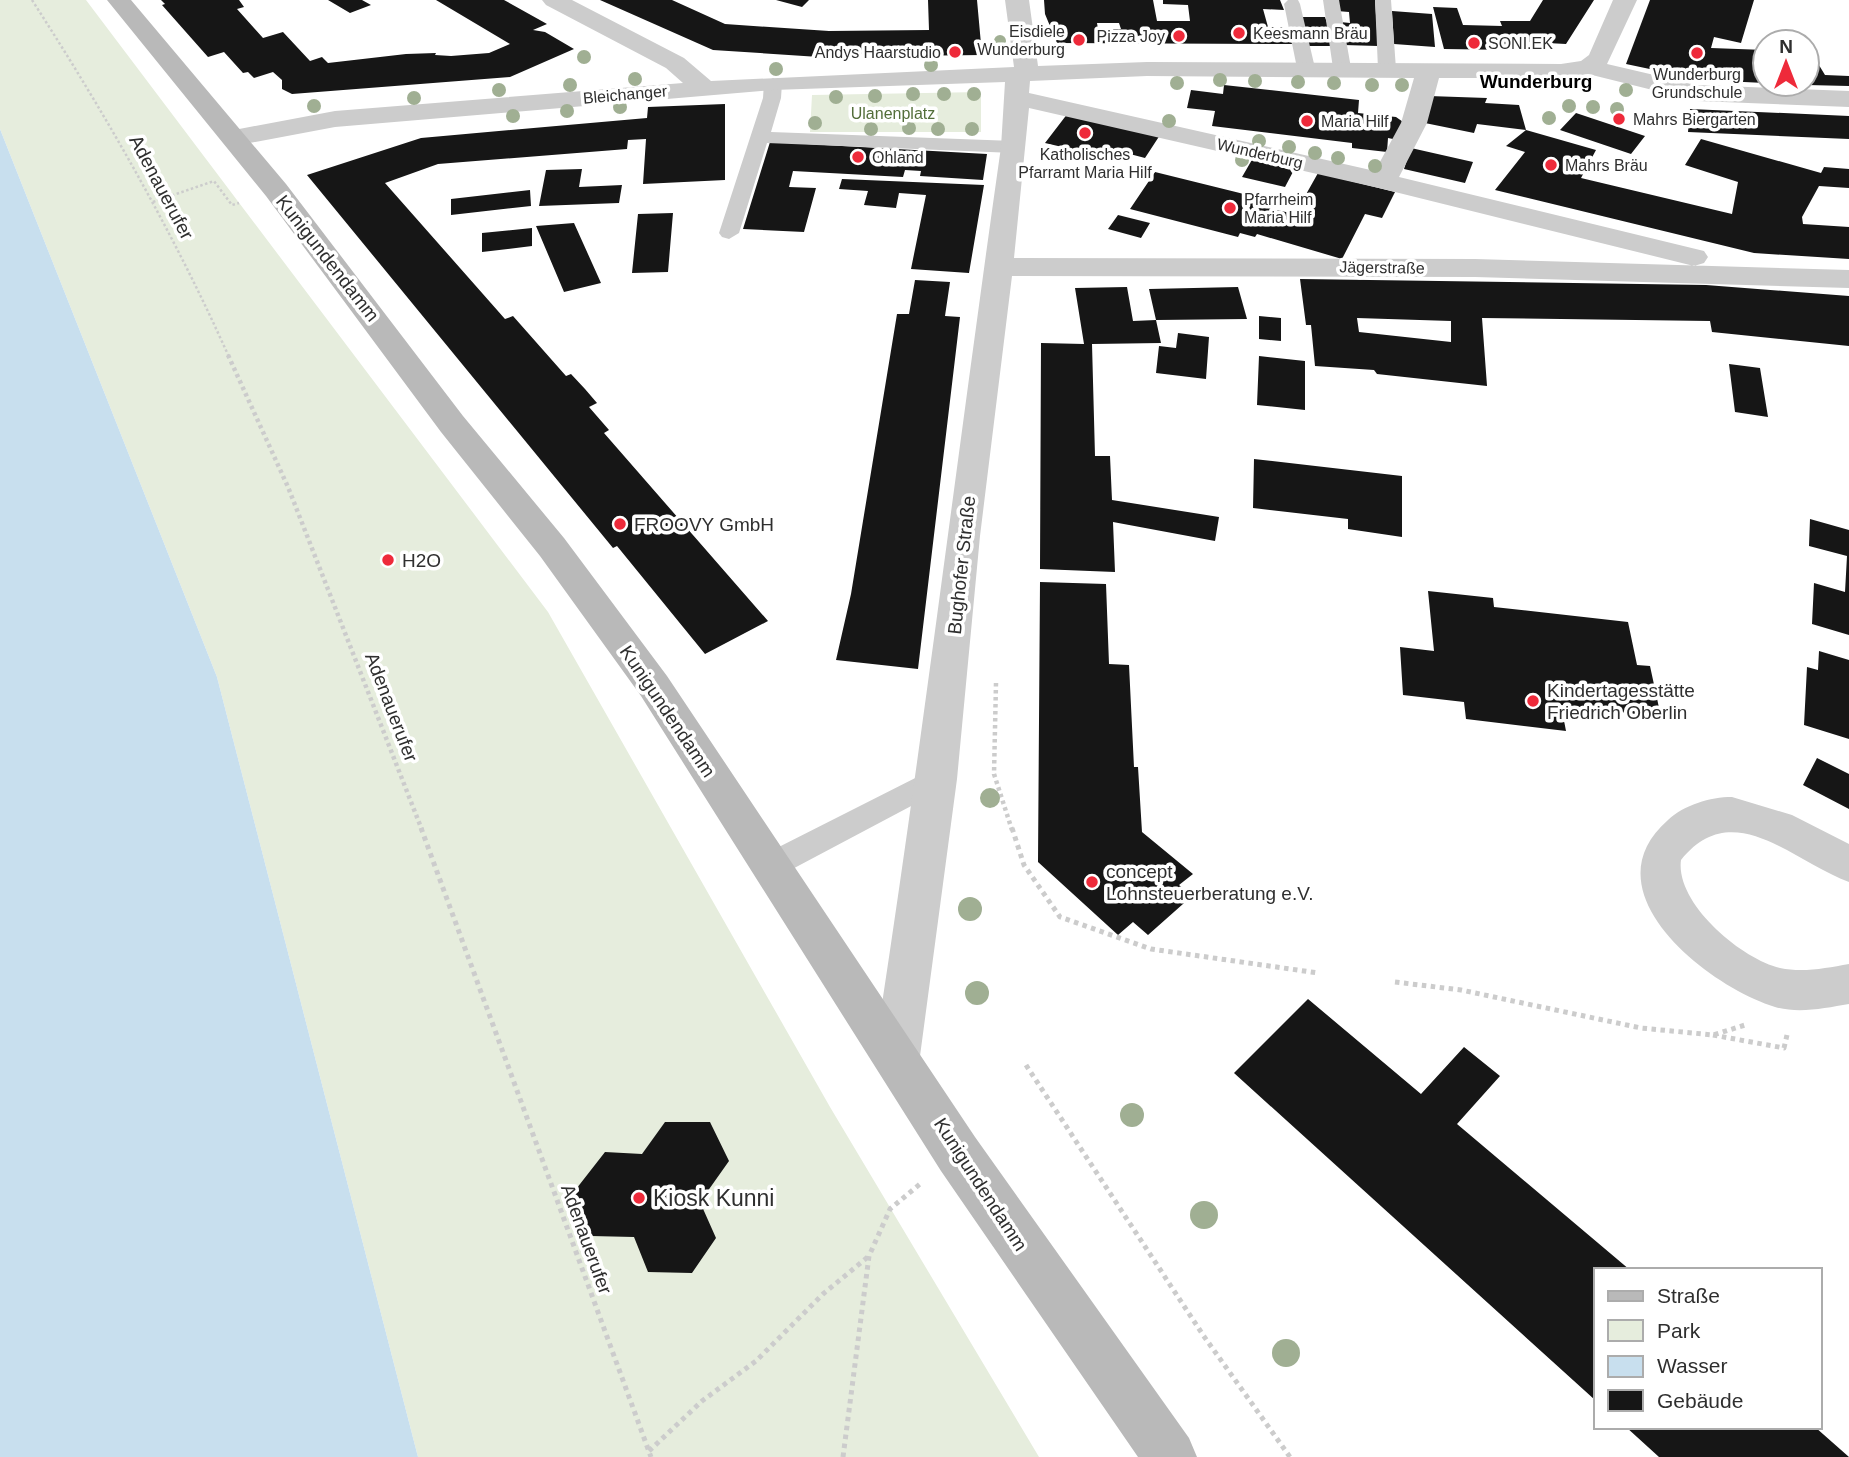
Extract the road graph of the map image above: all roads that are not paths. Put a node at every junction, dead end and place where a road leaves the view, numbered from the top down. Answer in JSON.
{"nodes":[{"id":1,"x":119,"y":0,"type":"edge"},
{"id":2,"x":555,"y":0,"type":"edge"},
{"id":3,"x":1017,"y":0,"type":"edge"},
{"id":4,"x":1331,"y":0,"type":"edge"},
{"id":5,"x":1383,"y":0,"type":"edge"},
{"id":6,"x":1625,"y":0,"type":"edge"},
{"id":7,"x":1292,"y":4,"type":"dead end"},
{"id":8,"x":1588,"y":67,"type":"junction"},
{"id":9,"x":1306,"y":68,"type":"junction"},
{"id":10,"x":1342,"y":68,"type":"junction"},
{"id":11,"x":1387,"y":69,"type":"junction"},
{"id":12,"x":1429,"y":69,"type":"junction"},
{"id":13,"x":1021,"y":81,"type":"junction"},
{"id":14,"x":773,"y":83,"type":"junction"},
{"id":15,"x":703,"y":87,"type":"junction"},
{"id":16,"x":1849,"y":99,"type":"edge"},
{"id":17,"x":759,"y":137,"type":"junction"},
{"id":18,"x":234,"y":138,"type":"junction"},
{"id":19,"x":1014,"y":147,"type":"junction"},
{"id":20,"x":1383,"y":181,"type":"junction"},
{"id":21,"x":729,"y":233,"type":"dead end"},
{"id":22,"x":997,"y":268,"type":"junction"},
{"id":23,"x":1768,"y":275,"type":"junction"},
{"id":24,"x":1849,"y":279,"type":"edge"},
{"id":25,"x":937,"y":779,"type":"junction"},
{"id":26,"x":1849,"y":864,"type":"edge"},
{"id":27,"x":772,"y":865,"type":"junction"},
{"id":28,"x":1849,"y":984,"type":"edge"},
{"id":29,"x":897,"y":1056,"type":"junction"},
{"id":30,"x":1170,"y":1457,"type":"edge"}],
"edges":[{"from":1,"to":18,"type":"street","name":"Kunigundendamm"},
{"from":2,"to":15,"type":"street"},
{"from":3,"to":13,"type":"street","name":"Bughofer Straße"},
{"from":4,"to":10,"type":"lane"},
{"from":5,"to":11,"type":"lane"},
{"from":6,"to":8,"type":"street"},
{"from":7,"to":9,"type":"lane"},
{"from":8,"to":12,"type":"street"},
{"from":8,"to":16,"type":"street"},
{"from":9,"to":10,"type":"street"},
{"from":9,"to":13,"type":"street"},
{"from":10,"to":11,"type":"street"},
{"from":11,"to":12,"type":"street"},
{"from":12,"to":20,"type":"street"},
{"from":13,"to":14,"type":"street","name":"Bleichanger"},
{"from":13,"to":19,"type":"street","name":"Bughofer Straße"},
{"from":13,"to":20,"type":"street","name":"Wunderburg"},
{"from":14,"to":15,"type":"street","name":"Bleichanger"},
{"from":14,"to":17,"type":"lane"},
{"from":15,"to":18,"type":"street","name":"Bleichanger"},
{"from":17,"to":19,"type":"lane"},
{"from":17,"to":21,"type":"lane"},
{"from":18,"to":27,"type":"street","name":"Kunigundendamm"},
{"from":19,"to":22,"type":"street","name":"Bughofer Straße"},
{"from":20,"to":23,"type":"street","name":"Jägerstraße"},
{"from":22,"to":23,"type":"street","name":"Jägerstraße"},
{"from":22,"to":25,"type":"street","name":"Bughofer Straße"},
{"from":23,"to":24,"type":"street","name":"Jägerstraße"},
{"from":25,"to":27,"type":"lane"},
{"from":25,"to":29,"type":"street","name":"Bughofer Straße"},
{"from":26,"to":28,"type":"street"},
{"from":27,"to":29,"type":"street","name":"Kunigundendamm"},
{"from":29,"to":30,"type":"street","name":"Kunigundendamm"}]}
